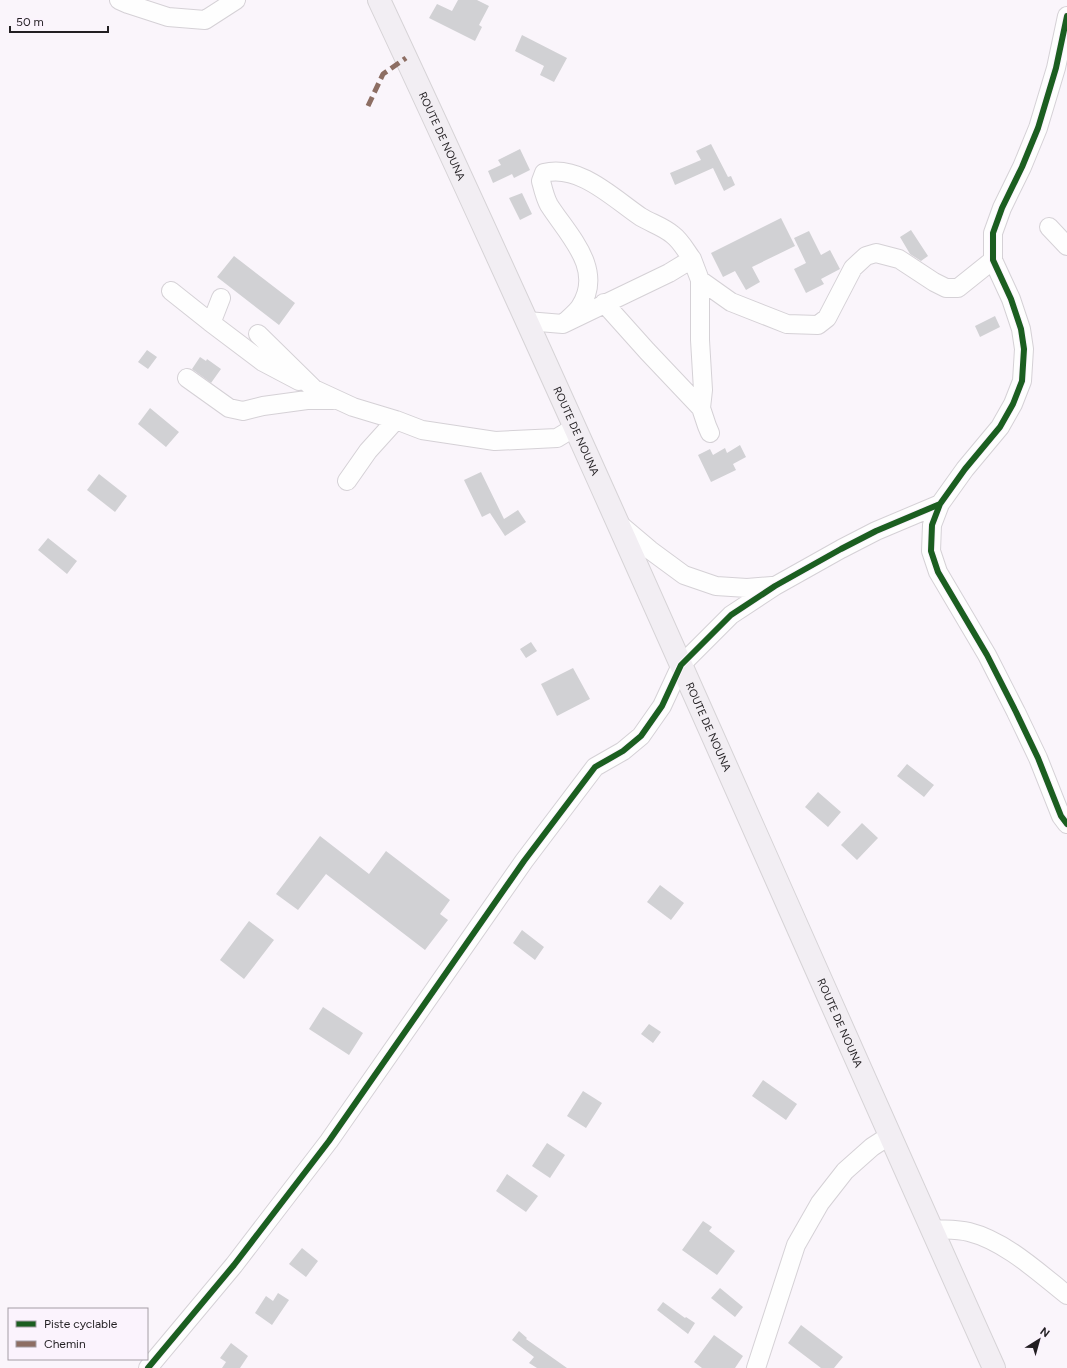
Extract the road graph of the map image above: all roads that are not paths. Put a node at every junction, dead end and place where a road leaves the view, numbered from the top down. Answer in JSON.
{"nodes":[{"id":1,"x":119,"y":0,"type":"edge"},
{"id":2,"x":236,"y":0,"type":"edge"},
{"id":3,"x":379,"y":0,"type":"edge"},
{"id":4,"x":1067,"y":16,"type":"edge"},
{"id":5,"x":1049,"y":227,"type":"dead end"},
{"id":6,"x":1067,"y":246,"type":"edge"},
{"id":7,"x":692,"y":259,"type":"junction"},
{"id":8,"x":993,"y":260,"type":"junction"},
{"id":9,"x":700,"y":280,"type":"junction"},
{"id":10,"x":171,"y":291,"type":"dead end"},
{"id":11,"x":221,"y":298,"type":"dead end"},
{"id":12,"x":604,"y":303,"type":"junction"},
{"id":13,"x":527,"y":321,"type":"junction"},
{"id":14,"x":210,"y":322,"type":"junction"},
{"id":15,"x":563,"y":324,"type":"junction"},
{"id":16,"x":258,"y":334,"type":"dead end"},
{"id":17,"x":187,"y":378,"type":"dead end"},
{"id":18,"x":314,"y":389,"type":"junction"},
{"id":19,"x":338,"y":400,"type":"junction"},
{"id":20,"x":701,"y":408,"type":"junction"},
{"id":21,"x":396,"y":420,"type":"junction"},
{"id":22,"x":575,"y":427,"type":"junction"},
{"id":23,"x":710,"y":433,"type":"dead end"},
{"id":24,"x":347,"y":481,"type":"dead end"},
{"id":25,"x":940,"y":504,"type":"junction"},
{"id":26,"x":616,"y":521,"type":"junction"},
{"id":27,"x":775,"y":586,"type":"junction"},
{"id":28,"x":680,"y":665,"type":"junction"},
{"id":29,"x":1067,"y":824,"type":"edge"},
{"id":30,"x":889,"y":1136,"type":"junction"},
{"id":31,"x":932,"y":1229,"type":"junction"},
{"id":32,"x":1067,"y":1295,"type":"edge"},
{"id":33,"x":148,"y":1368,"type":"edge"},
{"id":34,"x":756,"y":1368,"type":"edge"},
{"id":35,"x":994,"y":1368,"type":"edge"}],
"edges":[{"from":1,"to":2,"type":"street"},
{"from":3,"to":13,"type":"main road","name":"ROUTE DE NOUNA"},
{"from":4,"to":8,"type":"street"},
{"from":5,"to":6,"type":"street"},
{"from":7,"to":9,"type":"street"},
{"from":7,"to":12,"type":"street"},
{"from":7,"to":15,"type":"street"},
{"from":8,"to":9,"type":"street"},
{"from":8,"to":25,"type":"street"},
{"from":9,"to":20,"type":"street"},
{"from":10,"to":14,"type":"street"},
{"from":11,"to":14,"type":"street"},
{"from":12,"to":15,"type":"street"},
{"from":12,"to":20,"type":"street"},
{"from":13,"to":15,"type":"street"},
{"from":13,"to":22,"type":"main road","name":"ROUTE DE NOUNA"},
{"from":14,"to":18,"type":"street"},
{"from":16,"to":18,"type":"street"},
{"from":17,"to":19,"type":"street"},
{"from":18,"to":19,"type":"street"},
{"from":19,"to":21,"type":"street"},
{"from":20,"to":23,"type":"street"},
{"from":21,"to":22,"type":"street"},
{"from":21,"to":24,"type":"street"},
{"from":22,"to":26,"type":"main road","name":"ROUTE DE NOUNA"},
{"from":25,"to":27,"type":"street"},
{"from":25,"to":29,"type":"street"},
{"from":26,"to":27,"type":"street"},
{"from":26,"to":28,"type":"main road","name":"ROUTE DE NOUNA"},
{"from":27,"to":28,"type":"street"},
{"from":28,"to":30,"type":"main road","name":"ROUTE DE NOUNA"},
{"from":28,"to":33,"type":"street"},
{"from":30,"to":31,"type":"main road","name":"ROUTE DE NOUNA"},
{"from":30,"to":34,"type":"street"},
{"from":31,"to":32,"type":"street"},
{"from":31,"to":35,"type":"main road","name":"ROUTE DE NOUNA"}]}
